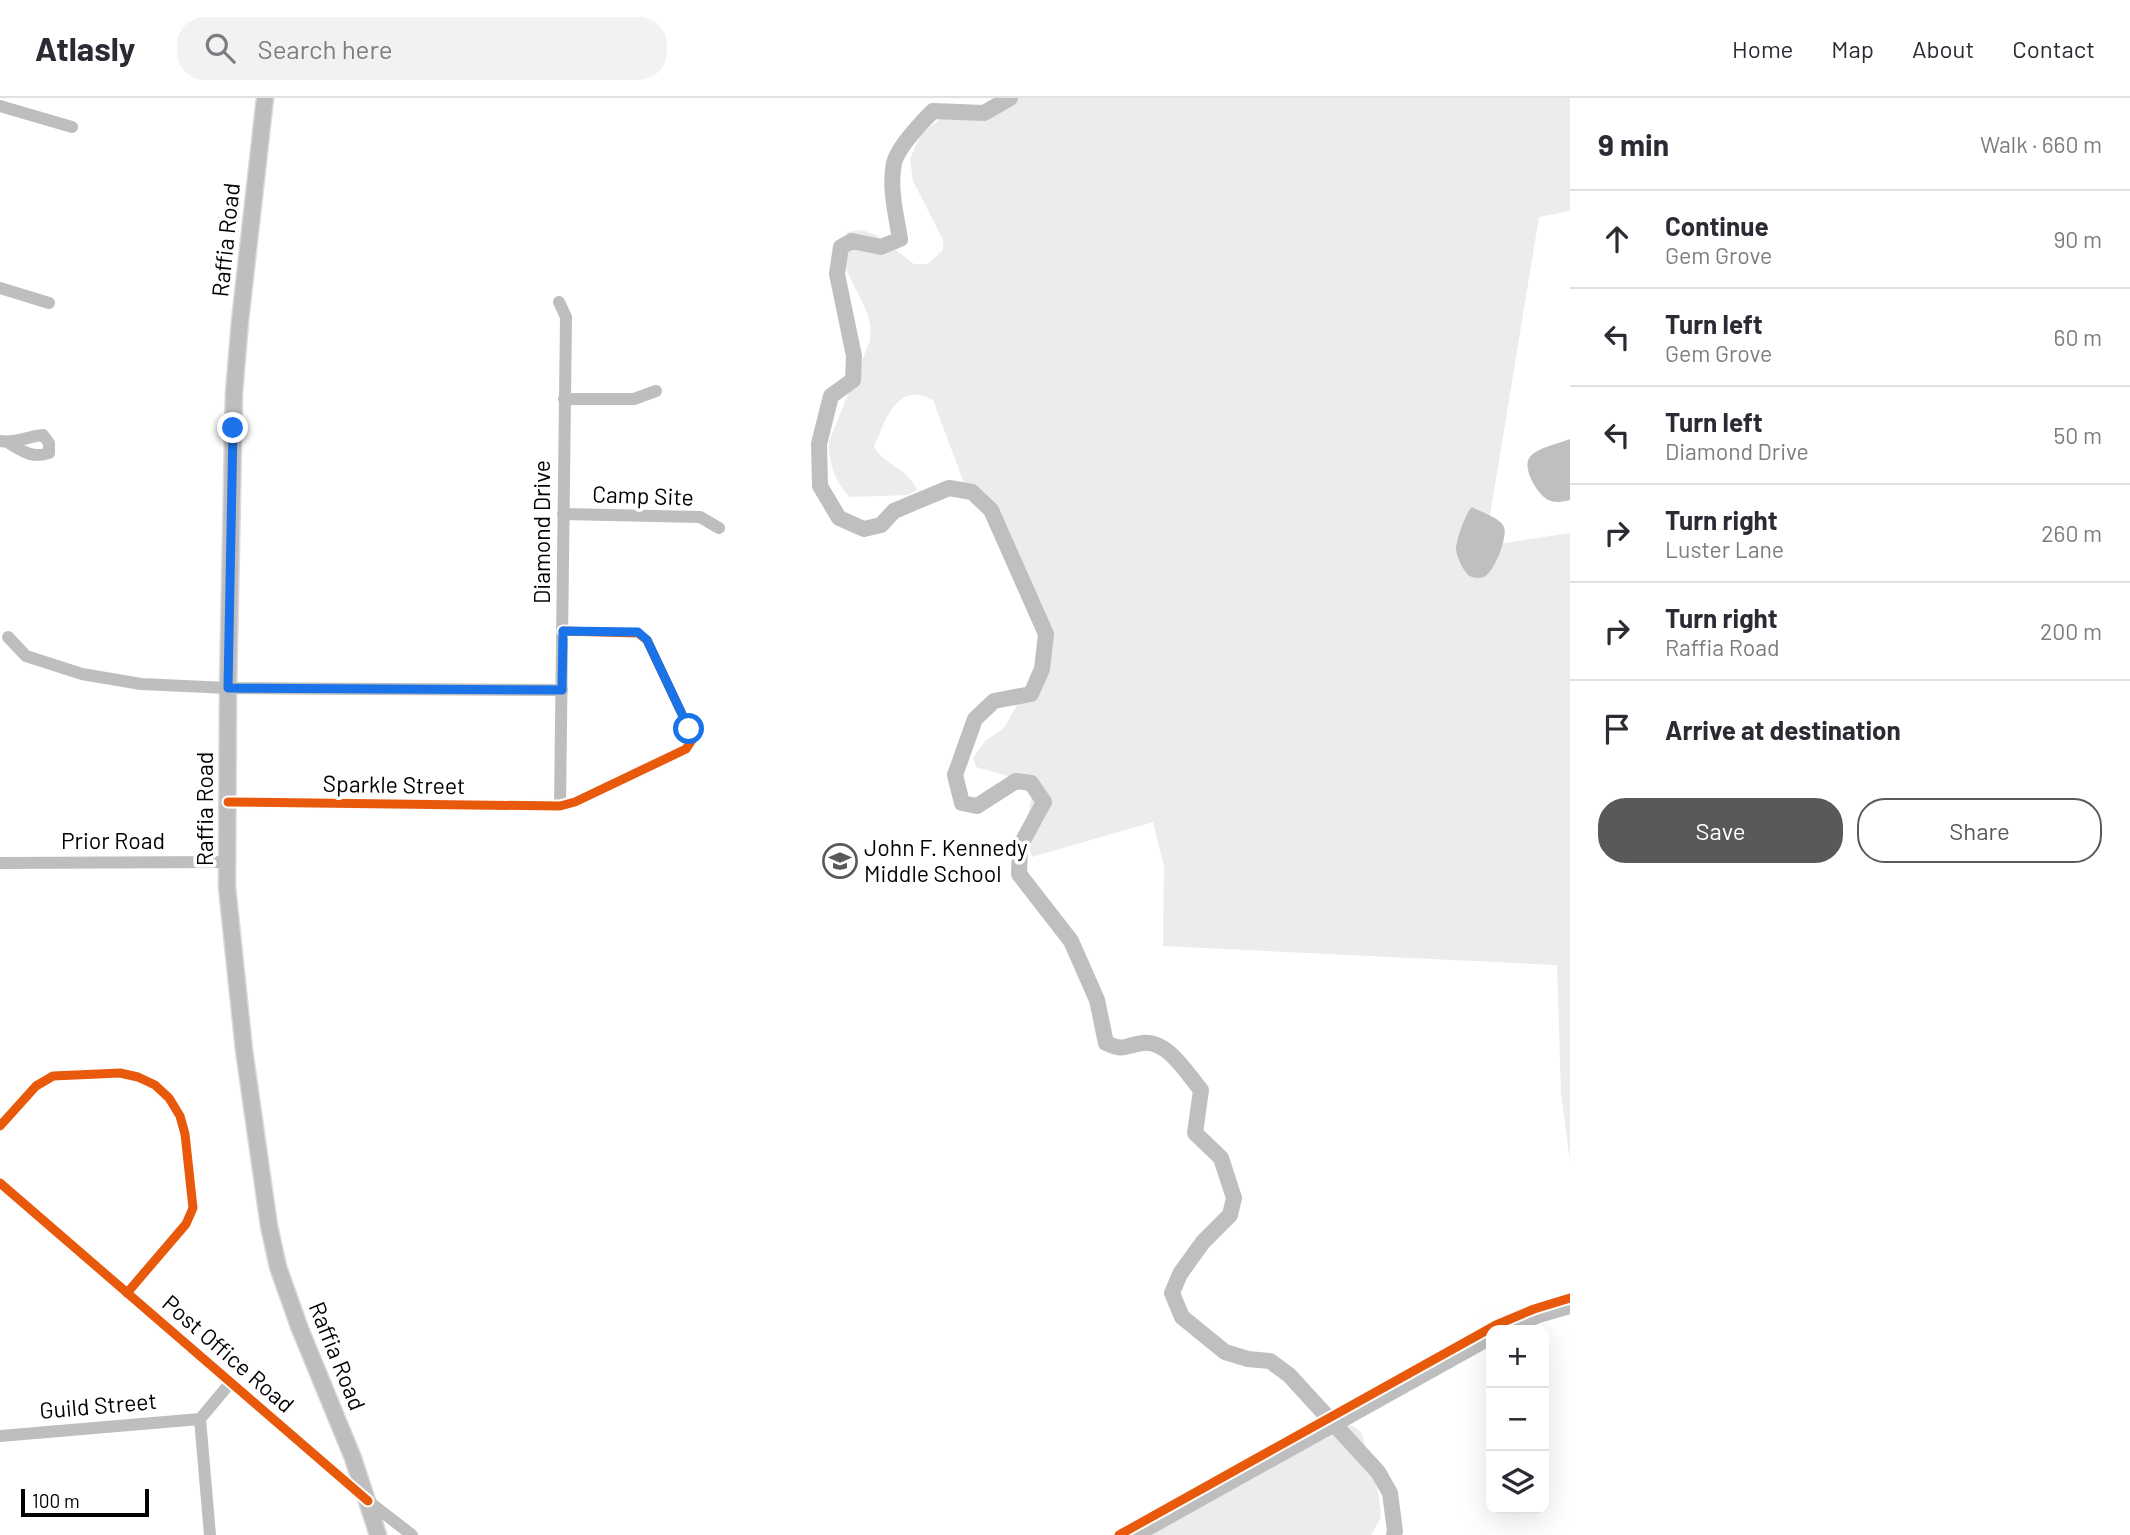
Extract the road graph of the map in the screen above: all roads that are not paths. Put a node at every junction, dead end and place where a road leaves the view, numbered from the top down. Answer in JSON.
{"nodes":[{"id":1,"x":265,"y":98,"type":"edge"},
{"id":2,"x":0,"y":106,"type":"edge"},
{"id":3,"x":72,"y":127,"type":"dead end"},
{"id":4,"x":0,"y":288,"type":"edge"},
{"id":5,"x":559,"y":302,"type":"dead end"},
{"id":6,"x":49,"y":303,"type":"dead end"},
{"id":7,"x":656,"y":391,"type":"dead end"},
{"id":8,"x":564,"y":399,"type":"junction"},
{"id":9,"x":563,"y":514,"type":"junction"},
{"id":10,"x":719,"y":528,"type":"dead end"},
{"id":11,"x":563,"y":631,"type":"junction"},
{"id":12,"x":8,"y":636,"type":"dead end"},
{"id":13,"x":228,"y":688,"type":"junction"},
{"id":14,"x":562,"y":690,"type":"junction"},
{"id":15,"x":228,"y":802,"type":"junction"},
{"id":16,"x":560,"y":806,"type":"junction"},
{"id":17,"x":227,"y":862,"type":"junction"},
{"id":18,"x":0,"y":863,"type":"edge"},
{"id":19,"x":0,"y":1126,"type":"edge"},
{"id":20,"x":0,"y":1182,"type":"edge"},
{"id":21,"x":127,"y":1293,"type":"junction"},
{"id":22,"x":1570,"y":1308,"type":"edge"},
{"id":23,"x":1521,"y":1325,"type":"edge"},
{"id":24,"x":1486,"y":1342,"type":"edge"},
{"id":25,"x":231,"y":1382,"type":"junction"},
{"id":26,"x":201,"y":1419,"type":"junction"},
{"id":27,"x":0,"y":1436,"type":"edge"},
{"id":28,"x":368,"y":1501,"type":"junction"},
{"id":29,"x":210,"y":1535,"type":"edge"},
{"id":30,"x":378,"y":1535,"type":"edge"},
{"id":31,"x":412,"y":1535,"type":"edge"},
{"id":32,"x":1139,"y":1535,"type":"edge"}],
"edges":[{"from":1,"to":13,"type":"main road","name":"Raffia Road"},
{"from":2,"to":3,"type":"street"},
{"from":4,"to":6,"type":"street"},
{"from":5,"to":8,"type":"street","name":"Diamond Drive"},
{"from":7,"to":8,"type":"street"},
{"from":8,"to":9,"type":"street","name":"Diamond Drive"},
{"from":9,"to":10,"type":"street","name":"Camp Site"},
{"from":9,"to":11,"type":"street","name":"Diamond Drive"},
{"from":11,"to":14,"type":"street","name":"Diamond Drive"},
{"from":11,"to":16,"type":"street"},
{"from":12,"to":13,"type":"street"},
{"from":13,"to":14,"type":"street"},
{"from":13,"to":15,"type":"main road","name":"Raffia Road"},
{"from":14,"to":16,"type":"street","name":"Diamond Drive"},
{"from":15,"to":16,"type":"street","name":"Sparkle Street"},
{"from":15,"to":17,"type":"main road","name":"Raffia Road"},
{"from":17,"to":18,"type":"street","name":"Prior Road"},
{"from":17,"to":28,"type":"main road","name":"Raffia Road"},
{"from":19,"to":21,"type":"street"},
{"from":20,"to":21,"type":"street","name":"Post Office Road"},
{"from":21,"to":25,"type":"street","name":"Post Office Road"},
{"from":22,"to":23,"type":"street"},
{"from":24,"to":32,"type":"street"},
{"from":25,"to":26,"type":"street"},
{"from":25,"to":28,"type":"street","name":"Post Office Road"},
{"from":26,"to":27,"type":"street","name":"Guild Street"},
{"from":26,"to":29,"type":"street"},
{"from":28,"to":30,"type":"main road","name":"Raffia Road"},
{"from":28,"to":31,"type":"street","name":"Post Office Road"}]}
